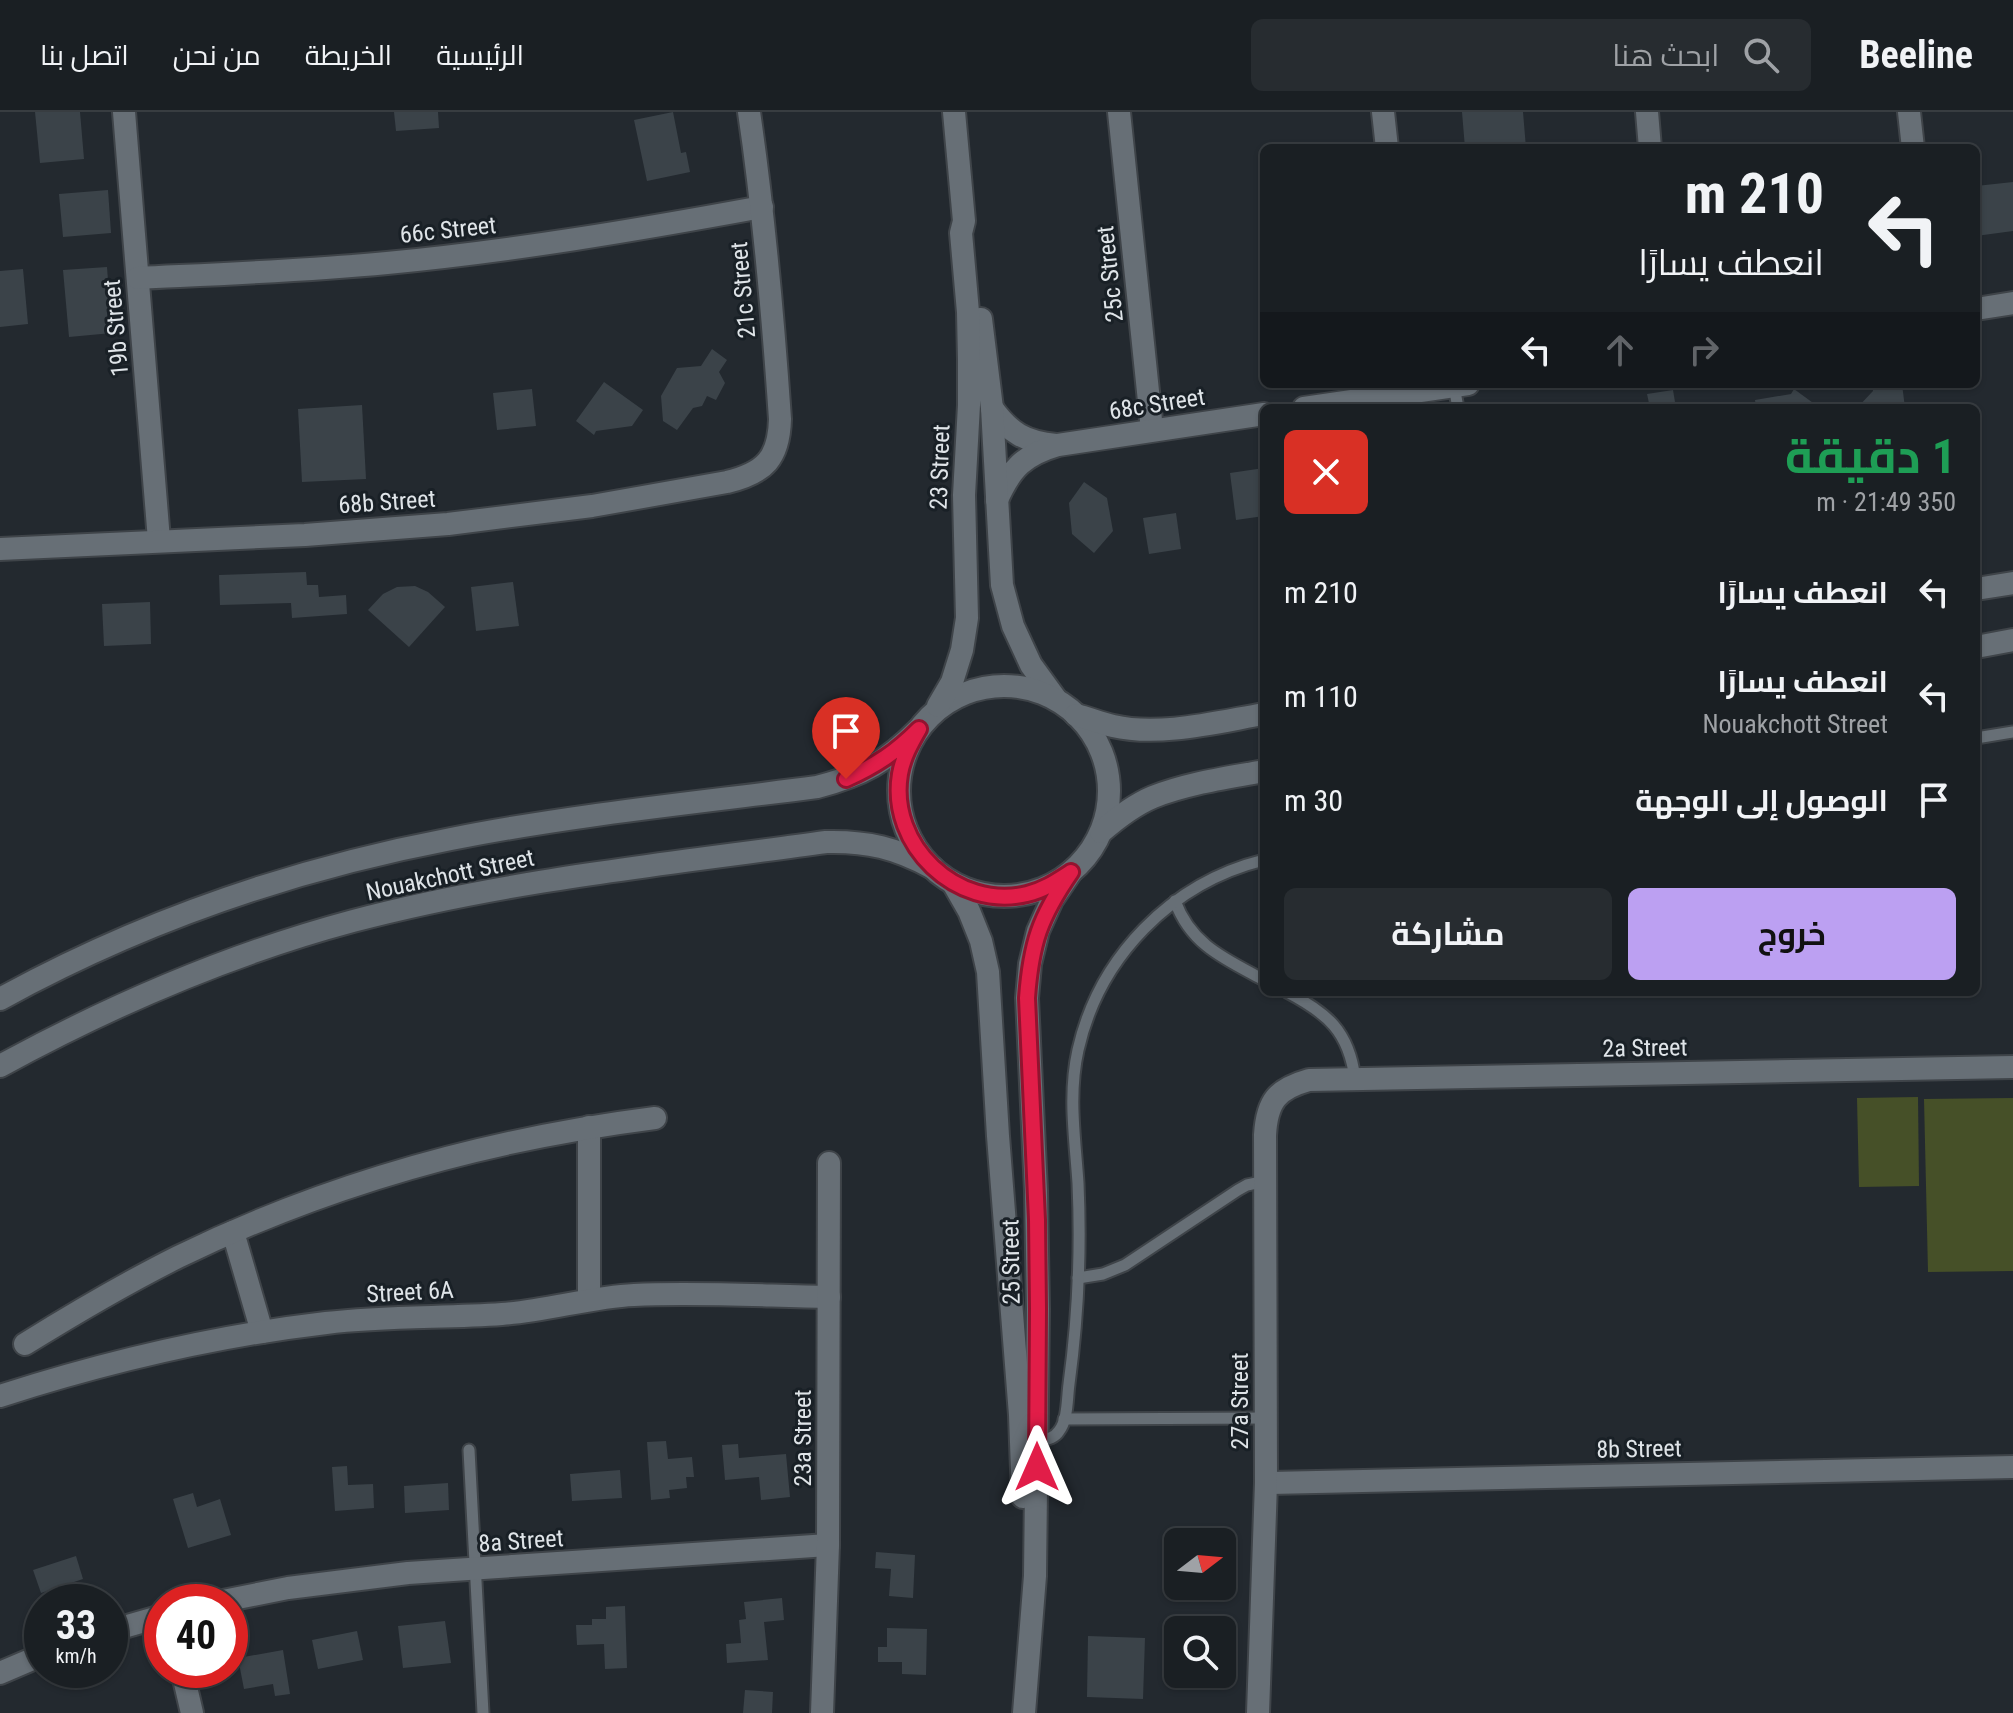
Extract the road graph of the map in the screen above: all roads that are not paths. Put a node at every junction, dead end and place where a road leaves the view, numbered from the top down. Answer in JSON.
{"nodes":[{"id":1,"x":124,"y":112,"type":"edge"},
{"id":2,"x":749,"y":112,"type":"edge"},
{"id":3,"x":954,"y":112,"type":"edge"},
{"id":4,"x":1119,"y":112,"type":"edge"},
{"id":5,"x":1383,"y":112,"type":"edge"},
{"id":6,"x":1647,"y":112,"type":"edge"},
{"id":7,"x":1909,"y":112,"type":"edge"},
{"id":8,"x":1387,"y":144,"type":"edge"},
{"id":9,"x":1650,"y":144,"type":"edge"},
{"id":10,"x":1913,"y":144,"type":"edge"},
{"id":11,"x":762,"y":207,"type":"junction"},
{"id":12,"x":964,"y":221,"type":"junction"},
{"id":13,"x":138,"y":278,"type":"junction"},
{"id":14,"x":2013,"y":303,"type":"edge"},
{"id":15,"x":1980,"y":308,"type":"edge"},
{"id":16,"x":1413,"y":388,"type":"edge"},
{"id":17,"x":1460,"y":393,"type":"edge"},
{"id":18,"x":1326,"y":404,"type":"edge"},
{"id":19,"x":992,"y":408,"type":"junction"},
{"id":20,"x":1260,"y":415,"type":"edge"},
{"id":21,"x":1152,"y":430,"type":"junction"},
{"id":22,"x":1058,"y":445,"type":"junction"},
{"id":23,"x":769,"y":462,"type":"joint"},
{"id":24,"x":997,"y":500,"type":"junction"},
{"id":25,"x":159,"y":540,"type":"junction"},
{"id":26,"x":0,"y":549,"type":"edge"},
{"id":27,"x":2013,"y":583,"type":"edge"},
{"id":28,"x":1980,"y":588,"type":"edge"},
{"id":29,"x":2013,"y":640,"type":"edge"},
{"id":30,"x":1980,"y":646,"type":"edge"},
{"id":31,"x":1056,"y":699,"type":"junction"},
{"id":32,"x":936,"y":710,"type":"junction"},
{"id":33,"x":1076,"y":714,"type":"junction"},
{"id":34,"x":1260,"y":715,"type":"edge"},
{"id":35,"x":919,"y":729,"type":"junction"},
{"id":36,"x":2013,"y":732,"type":"edge"},
{"id":37,"x":1980,"y":737,"type":"edge"},
{"id":38,"x":1260,"y":772,"type":"edge"},
{"id":39,"x":1101,"y":832,"type":"junction"},
{"id":40,"x":1260,"y":861,"type":"edge"},
{"id":41,"x":933,"y":868,"type":"junction"},
{"id":42,"x":1071,"y":872,"type":"junction"},
{"id":43,"x":953,"y":883,"type":"junction"},
{"id":44,"x":1175,"y":901,"type":"junction"},
{"id":45,"x":1260,"y":978,"type":"edge"},
{"id":46,"x":1294,"y":996,"type":"edge"},
{"id":47,"x":0,"y":999,"type":"edge"},
{"id":48,"x":0,"y":1066,"type":"edge"},
{"id":49,"x":2013,"y":1067,"type":"edge"},
{"id":50,"x":1355,"y":1079,"type":"junction"},
{"id":51,"x":1280,"y":1092,"type":"joint"},
{"id":52,"x":655,"y":1118,"type":"dead end"},
{"id":53,"x":589,"y":1127,"type":"junction"},
{"id":54,"x":829,"y":1163,"type":"dead end"},
{"id":55,"x":1266,"y":1181,"type":"junction"},
{"id":56,"x":233,"y":1232,"type":"junction"},
{"id":57,"x":1078,"y":1278,"type":"junction"},
{"id":58,"x":829,"y":1297,"type":"junction"},
{"id":59,"x":589,"y":1300,"type":"junction"},
{"id":60,"x":262,"y":1332,"type":"junction"},
{"id":61,"x":25,"y":1344,"type":"dead end"},
{"id":62,"x":0,"y":1396,"type":"edge"},
{"id":63,"x":1267,"y":1418,"type":"junction"},
{"id":64,"x":1064,"y":1419,"type":"junction"},
{"id":65,"x":1038,"y":1440,"type":"junction"},
{"id":66,"x":469,"y":1450,"type":"dead end"},
{"id":67,"x":2013,"y":1467,"type":"edge"},
{"id":68,"x":1266,"y":1483,"type":"junction"},
{"id":69,"x":828,"y":1545,"type":"junction"},
{"id":70,"x":475,"y":1570,"type":"junction"},
{"id":71,"x":248,"y":1596,"type":"edge"},
{"id":72,"x":1027,"y":1662,"type":"junction"},
{"id":73,"x":24,"y":1663,"type":"edge"},
{"id":74,"x":0,"y":1673,"type":"edge"},
{"id":75,"x":186,"y":1688,"type":"edge"},
{"id":76,"x":192,"y":1713,"type":"edge"},
{"id":77,"x":483,"y":1713,"type":"edge"},
{"id":78,"x":822,"y":1713,"type":"edge"},
{"id":79,"x":1024,"y":1713,"type":"edge"},
{"id":80,"x":1258,"y":1713,"type":"edge"}],
"edges":[{"from":1,"to":13,"type":"street","name":"19b Street"},
{"from":2,"to":11,"type":"street","name":"21c Street"},
{"from":3,"to":12,"type":"street","name":"23 Street"},
{"from":4,"to":21,"type":"street","name":"25c Street"},
{"from":5,"to":8,"type":"street"},
{"from":6,"to":9,"type":"street"},
{"from":7,"to":10,"type":"street"},
{"from":11,"to":13,"type":"street","name":"66c Street"},
{"from":11,"to":23,"type":"street","name":"21c Street"},
{"from":12,"to":19,"type":"street","name":"23 Street"},
{"from":12,"to":32,"type":"street","name":"23 Street"},
{"from":13,"to":25,"type":"street","name":"19b Street"},
{"from":14,"to":15,"type":"street"},
{"from":16,"to":17,"type":"street"},
{"from":16,"to":18,"type":"street"},
{"from":19,"to":22,"type":"street","name":"68c Street"},
{"from":19,"to":24,"type":"street","name":"23 Street"},
{"from":20,"to":21,"type":"street","name":"68c Street"},
{"from":21,"to":22,"type":"street","name":"68c Street"},
{"from":22,"to":24,"type":"street","name":"68c Street"},
{"from":23,"to":25,"type":"street","name":"68b Street"},
{"from":24,"to":31,"type":"street","name":"23 Street"},
{"from":25,"to":26,"type":"street","name":"68b Street"},
{"from":27,"to":28,"type":"street"},
{"from":29,"to":30,"type":"street"},
{"from":31,"to":32,"type":"street"},
{"from":31,"to":33,"type":"street"},
{"from":32,"to":35,"type":"street"},
{"from":33,"to":34,"type":"street"},
{"from":33,"to":39,"type":"street"},
{"from":35,"to":41,"type":"street"},
{"from":35,"to":47,"type":"street","name":"Nouakchott Street"},
{"from":36,"to":37,"type":"lane"},
{"from":38,"to":39,"type":"street"},
{"from":39,"to":42,"type":"street"},
{"from":40,"to":44,"type":"lane"},
{"from":41,"to":43,"type":"street"},
{"from":41,"to":48,"type":"street","name":"Nouakchott Street"},
{"from":42,"to":43,"type":"street"},
{"from":42,"to":65,"type":"street","name":"25 Street"},
{"from":43,"to":72,"type":"street","name":"25 Street"},
{"from":44,"to":45,"type":"lane"},
{"from":44,"to":57,"type":"lane"},
{"from":46,"to":50,"type":"lane"},
{"from":49,"to":50,"type":"street","name":"2a Street"},
{"from":50,"to":51,"type":"street","name":"2a Street"},
{"from":51,"to":55,"type":"street","name":"27a Street"},
{"from":52,"to":53,"type":"street"},
{"from":53,"to":56,"type":"street"},
{"from":53,"to":59,"type":"street"},
{"from":54,"to":58,"type":"street","name":"23a Street"},
{"from":55,"to":57,"type":"lane"},
{"from":55,"to":63,"type":"street","name":"27a Street"},
{"from":56,"to":60,"type":"street"},
{"from":56,"to":61,"type":"street"},
{"from":57,"to":64,"type":"lane"},
{"from":58,"to":59,"type":"street","name":"Street 6A"},
{"from":58,"to":69,"type":"street","name":"23a Street"},
{"from":59,"to":60,"type":"street","name":"Street 6A"},
{"from":60,"to":62,"type":"street","name":"Street 6A"},
{"from":63,"to":64,"type":"lane"},
{"from":63,"to":68,"type":"street","name":"27a Street"},
{"from":64,"to":65,"type":"lane"},
{"from":65,"to":72,"type":"street","name":"25 Street"},
{"from":66,"to":70,"type":"lane"},
{"from":67,"to":68,"type":"street","name":"8b Street"},
{"from":68,"to":80,"type":"street","name":"27a Street"},
{"from":69,"to":70,"type":"street","name":"8a Street"},
{"from":69,"to":78,"type":"street","name":"23a Street"},
{"from":70,"to":71,"type":"street","name":"8a Street"},
{"from":70,"to":77,"type":"lane"},
{"from":72,"to":79,"type":"street","name":"25 Street"},
{"from":73,"to":74,"type":"street"},
{"from":75,"to":76,"type":"street"}]}
